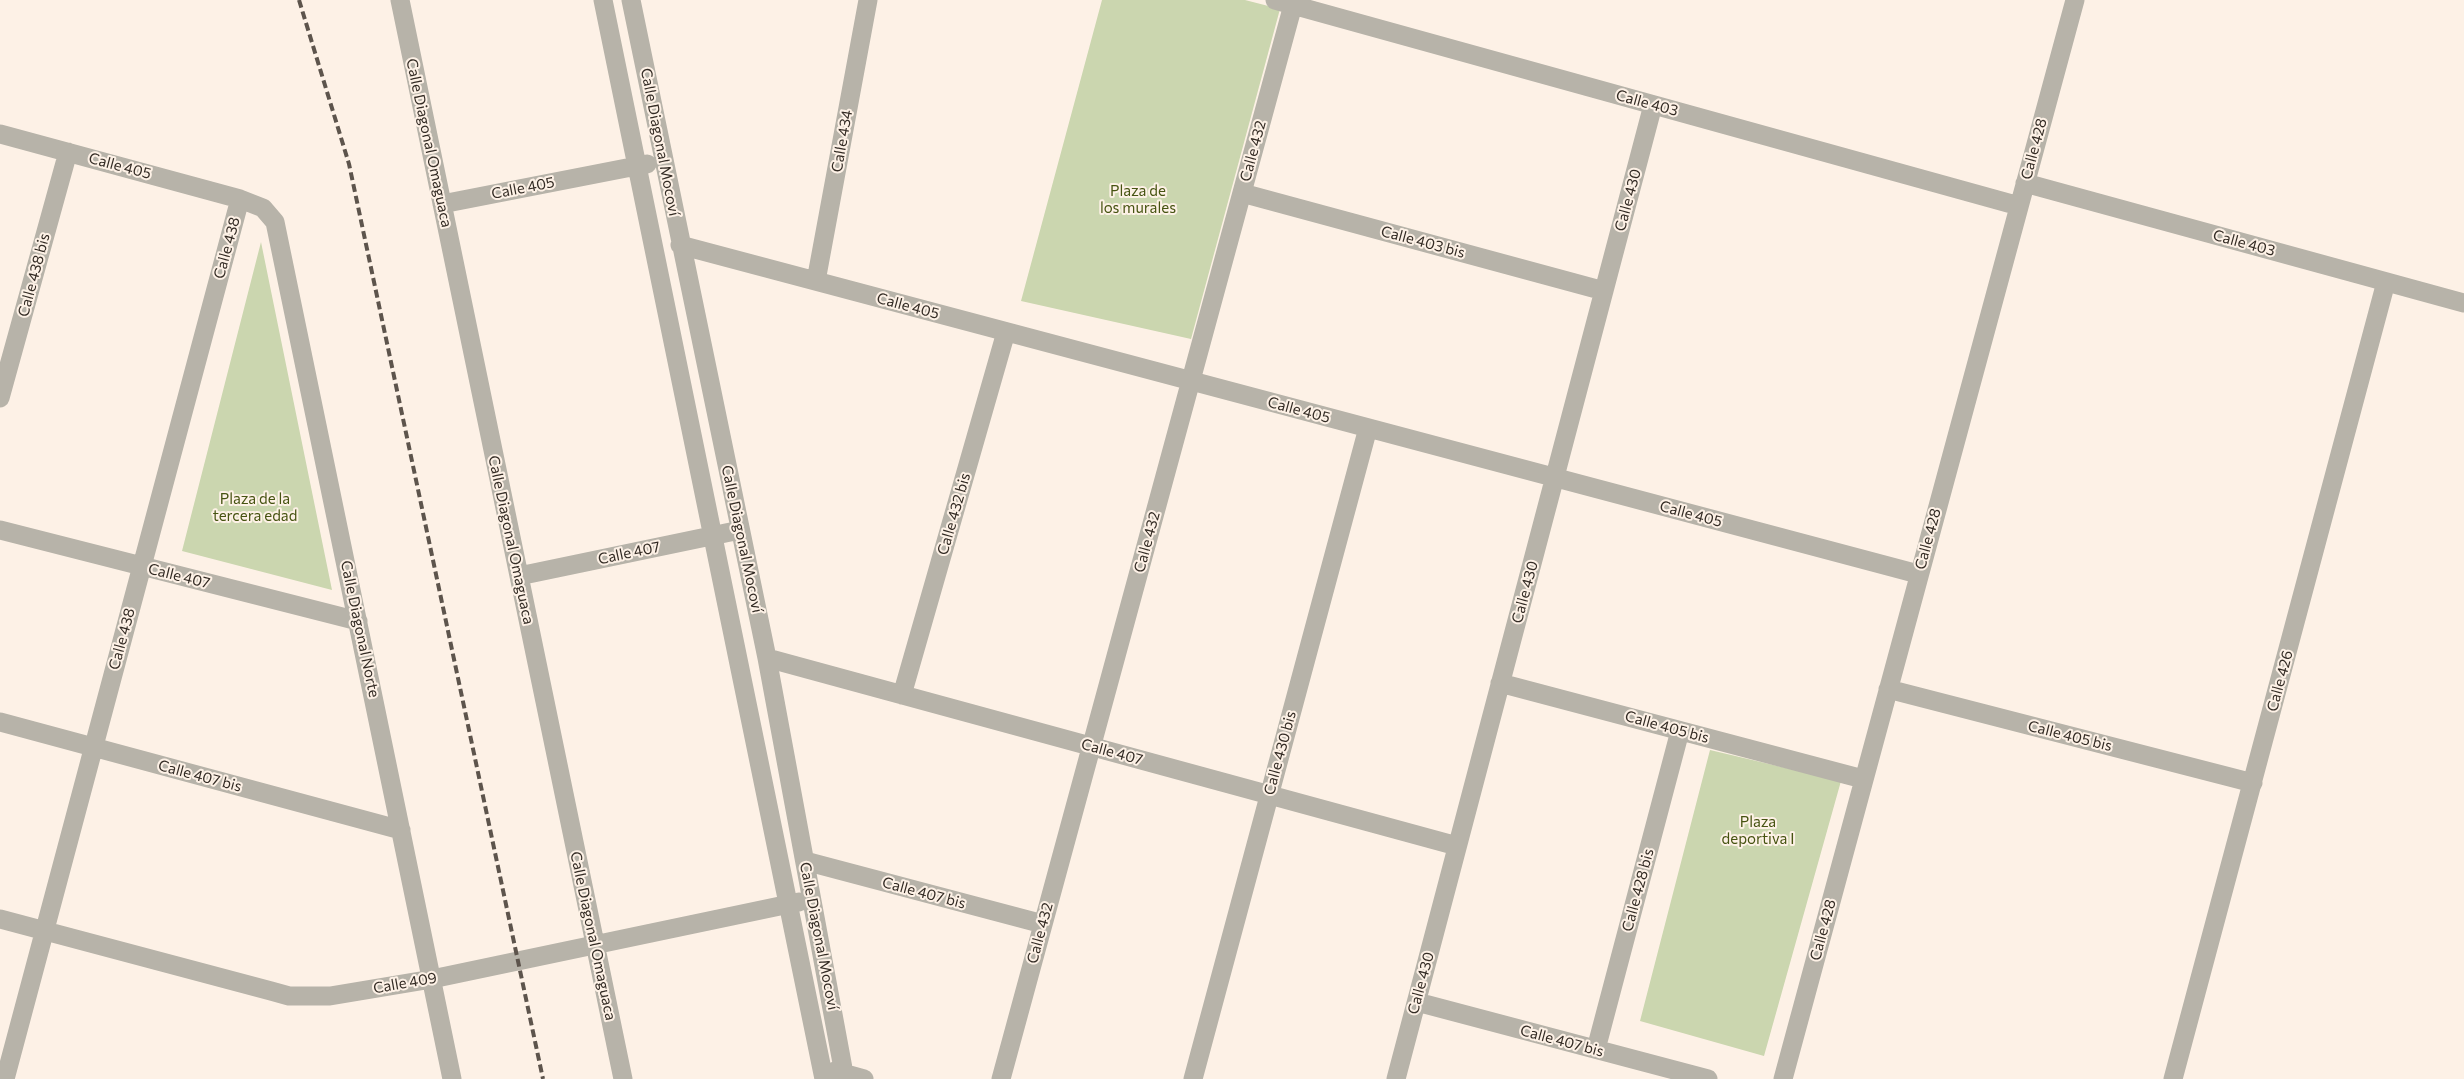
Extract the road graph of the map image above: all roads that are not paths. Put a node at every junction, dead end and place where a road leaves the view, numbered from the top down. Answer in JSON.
{"nodes":[{"id":1,"x":400,"y":0,"type":"edge"},
{"id":2,"x":603,"y":0,"type":"edge"},
{"id":3,"x":631,"y":0,"type":"edge"},
{"id":4,"x":868,"y":0,"type":"edge"},
{"id":5,"x":2074,"y":0,"type":"edge"},
{"id":6,"x":1284,"y":2,"type":"edge"},
{"id":7,"x":1653,"y":105,"type":"junction"},
{"id":8,"x":0,"y":134,"type":"edge"},
{"id":9,"x":68,"y":152,"type":"junction"},
{"id":10,"x":663,"y":160,"type":"junction"},
{"id":11,"x":637,"y":166,"type":"junction"},
{"id":12,"x":2025,"y":183,"type":"junction"},
{"id":13,"x":1242,"y":193,"type":"junction"},
{"id":14,"x":240,"y":199,"type":"junction"},
{"id":15,"x":442,"y":204,"type":"junction"},
{"id":16,"x":2019,"y":206,"type":"junction"},
{"id":17,"x":680,"y":245,"type":"junction"},
{"id":18,"x":816,"y":281,"type":"junction"},
{"id":19,"x":2386,"y":282,"type":"junction"},
{"id":20,"x":1604,"y":291,"type":"junction"},
{"id":21,"x":2464,"y":303,"type":"edge"},
{"id":22,"x":1006,"y":332,"type":"junction"},
{"id":23,"x":1191,"y":381,"type":"junction"},
{"id":24,"x":0,"y":398,"type":"edge"},
{"id":25,"x":1368,"y":428,"type":"junction"},
{"id":26,"x":1555,"y":478,"type":"junction"},
{"id":27,"x":0,"y":530,"type":"edge"},
{"id":28,"x":740,"y":530,"type":"junction"},
{"id":29,"x":713,"y":536,"type":"junction"},
{"id":30,"x":142,"y":566,"type":"junction"},
{"id":31,"x":1918,"y":574,"type":"junction"},
{"id":32,"x":519,"y":576,"type":"junction"},
{"id":33,"x":358,"y":621,"type":"junction"},
{"id":34,"x":767,"y":658,"type":"junction"},
{"id":35,"x":1500,"y":683,"type":"junction"},
{"id":36,"x":1888,"y":689,"type":"junction"},
{"id":37,"x":902,"y":695,"type":"junction"},
{"id":38,"x":0,"y":722,"type":"edge"},
{"id":39,"x":1680,"y":731,"type":"junction"},
{"id":40,"x":93,"y":747,"type":"junction"},
{"id":41,"x":1091,"y":747,"type":"junction"},
{"id":42,"x":1863,"y":779,"type":"junction"},
{"id":43,"x":2252,"y":783,"type":"junction"},
{"id":44,"x":1269,"y":795,"type":"junction"},
{"id":45,"x":401,"y":830,"type":"junction"},
{"id":46,"x":1457,"y":846,"type":"junction"},
{"id":47,"x":805,"y":862,"type":"junction"},
{"id":48,"x":812,"y":899,"type":"junction"},
{"id":49,"x":788,"y":904,"type":"junction"},
{"id":50,"x":0,"y":920,"type":"edge"},
{"id":51,"x":1043,"y":924,"type":"junction"},
{"id":52,"x":44,"y":931,"type":"junction"},
{"id":53,"x":595,"y":944,"type":"junction"},
{"id":54,"x":432,"y":979,"type":"junction"},
{"id":55,"x":1416,"y":1002,"type":"junction"},
{"id":56,"x":1596,"y":1050,"type":"junction"},
{"id":57,"x":823,"y":1073,"type":"edge"},
{"id":58,"x":846,"y":1077,"type":"edge"},
{"id":59,"x":4,"y":1079,"type":"edge"},
{"id":60,"x":452,"y":1079,"type":"edge"},
{"id":61,"x":623,"y":1079,"type":"edge"},
{"id":62,"x":864,"y":1079,"type":"edge"},
{"id":63,"x":1001,"y":1079,"type":"edge"},
{"id":64,"x":1193,"y":1079,"type":"edge"},
{"id":65,"x":1396,"y":1079,"type":"edge"},
{"id":66,"x":1708,"y":1079,"type":"edge"},
{"id":67,"x":1782,"y":1079,"type":"edge"},
{"id":68,"x":2172,"y":1079,"type":"edge"}],
"edges":[{"from":1,"to":15,"type":"street","name":"Calle Diagonal Omaguaca"},
{"from":2,"to":11,"type":"street","name":"Calle Diagonal Mocoví"},
{"from":3,"to":10,"type":"street","name":"Calle Diagonal Mocoví"},
{"from":4,"to":18,"type":"street","name":"Calle 434"},
{"from":5,"to":12,"type":"street","name":"Calle 428"},
{"from":6,"to":7,"type":"street","name":"Calle 403"},
{"from":6,"to":13,"type":"street","name":"Calle 432"},
{"from":7,"to":16,"type":"street","name":"Calle 403"},
{"from":7,"to":20,"type":"street","name":"Calle 430"},
{"from":8,"to":9,"type":"street","name":"Calle 405"},
{"from":9,"to":14,"type":"street","name":"Calle 405"},
{"from":9,"to":24,"type":"street","name":"Calle 438 bis"},
{"from":10,"to":11,"type":"street","name":"Calle 405"},
{"from":10,"to":17,"type":"street","name":"Calle Diagonal Mocoví"},
{"from":11,"to":15,"type":"street","name":"Calle 405"},
{"from":11,"to":29,"type":"street","name":"Calle Diagonal Mocoví"},
{"from":12,"to":16,"type":"street","name":"Calle 428"},
{"from":12,"to":19,"type":"street","name":"Calle 403"},
{"from":13,"to":20,"type":"street","name":"Calle 403 bis"},
{"from":13,"to":23,"type":"street","name":"Calle 432"},
{"from":14,"to":30,"type":"street","name":"Calle 438"},
{"from":14,"to":33,"type":"street","name":"Calle Diagonal Norte"},
{"from":15,"to":32,"type":"street","name":"Calle Diagonal Omaguaca"},
{"from":16,"to":31,"type":"street","name":"Calle 428"},
{"from":17,"to":18,"type":"street","name":"Calle 405"},
{"from":17,"to":28,"type":"street","name":"Calle Diagonal Mocoví"},
{"from":18,"to":22,"type":"street","name":"Calle 405"},
{"from":19,"to":21,"type":"street","name":"Calle 403"},
{"from":19,"to":43,"type":"street","name":"Calle 426"},
{"from":20,"to":26,"type":"street","name":"Calle 430"},
{"from":22,"to":23,"type":"street","name":"Calle 405"},
{"from":22,"to":37,"type":"street","name":"Calle 432 bis"},
{"from":23,"to":25,"type":"street","name":"Calle 405"},
{"from":23,"to":41,"type":"street","name":"Calle 432"},
{"from":25,"to":26,"type":"street","name":"Calle 405"},
{"from":25,"to":44,"type":"street","name":"Calle 430 bis"},
{"from":26,"to":31,"type":"street","name":"Calle 405"},
{"from":26,"to":35,"type":"street","name":"Calle 430"},
{"from":27,"to":30,"type":"street","name":"Calle 407"},
{"from":28,"to":29,"type":"street","name":"Calle 407"},
{"from":28,"to":34,"type":"street","name":"Calle Diagonal Mocoví"},
{"from":29,"to":32,"type":"street","name":"Calle 407"},
{"from":29,"to":49,"type":"street","name":"Calle Diagonal Mocoví"},
{"from":30,"to":33,"type":"street","name":"Calle 407"},
{"from":30,"to":40,"type":"street","name":"Calle 438"},
{"from":31,"to":36,"type":"street","name":"Calle 428"},
{"from":32,"to":53,"type":"street","name":"Calle Diagonal Omaguaca"},
{"from":33,"to":45,"type":"street","name":"Calle Diagonal Norte"},
{"from":34,"to":37,"type":"street","name":"Calle 407"},
{"from":34,"to":47,"type":"street","name":"Calle Diagonal Mocoví"},
{"from":35,"to":39,"type":"street","name":"Calle 405 bis"},
{"from":35,"to":46,"type":"street","name":"Calle 430"},
{"from":36,"to":42,"type":"street","name":"Calle 428"},
{"from":36,"to":43,"type":"street","name":"Calle 405 bis"},
{"from":37,"to":41,"type":"street","name":"Calle 407"},
{"from":38,"to":40,"type":"street","name":"Calle 407 bis"},
{"from":39,"to":42,"type":"street","name":"Calle 405 bis"},
{"from":39,"to":56,"type":"street","name":"Calle 428 bis"},
{"from":40,"to":45,"type":"street","name":"Calle 407 bis"},
{"from":40,"to":52,"type":"street","name":"Calle 438"},
{"from":41,"to":44,"type":"street","name":"Calle 407"},
{"from":41,"to":51,"type":"street","name":"Calle 432"},
{"from":42,"to":67,"type":"street","name":"Calle 428"},
{"from":43,"to":68,"type":"street","name":"Calle 426"},
{"from":44,"to":46,"type":"street","name":"Calle 407"},
{"from":44,"to":64,"type":"street","name":"Calle 430 bis"},
{"from":45,"to":54,"type":"street","name":"Calle Diagonal Norte"},
{"from":46,"to":55,"type":"street","name":"Calle 430"},
{"from":47,"to":48,"type":"street","name":"Calle Diagonal Mocoví"},
{"from":47,"to":51,"type":"street","name":"Calle 407 bis"},
{"from":48,"to":49,"type":"street","name":"Calle 409"},
{"from":48,"to":58,"type":"street","name":"Calle Diagonal Mocoví"},
{"from":49,"to":53,"type":"street","name":"Calle 409"},
{"from":49,"to":57,"type":"street","name":"Calle Diagonal Mocoví"},
{"from":50,"to":52,"type":"street","name":"Calle 409"},
{"from":51,"to":63,"type":"street","name":"Calle 432"},
{"from":52,"to":54,"type":"street","name":"Calle 409"},
{"from":52,"to":59,"type":"street","name":"Calle 438"},
{"from":53,"to":54,"type":"street","name":"Calle 409"},
{"from":53,"to":61,"type":"street","name":"Calle Diagonal Omaguaca"},
{"from":54,"to":60,"type":"street","name":"Calle Diagonal Norte"},
{"from":55,"to":56,"type":"street","name":"Calle 407 bis"},
{"from":55,"to":65,"type":"street","name":"Calle 430"},
{"from":56,"to":66,"type":"street","name":"Calle 407 bis"},
{"from":57,"to":58,"type":"street"},
{"from":58,"to":62,"type":"street"}]}
